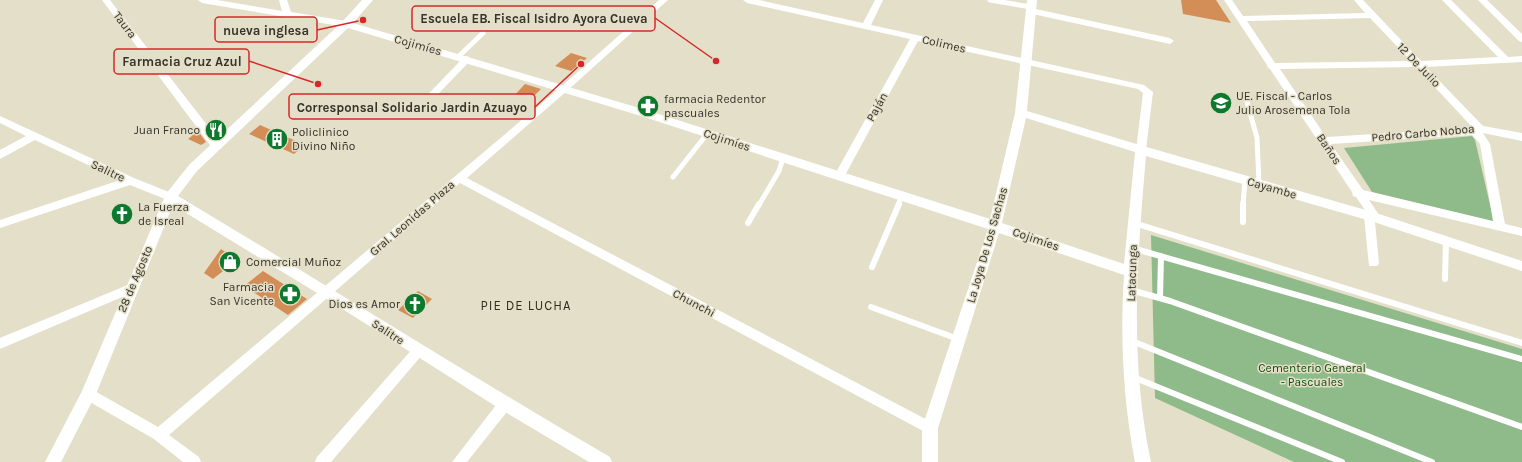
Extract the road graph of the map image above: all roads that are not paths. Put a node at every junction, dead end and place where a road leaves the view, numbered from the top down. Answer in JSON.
{"nodes":[{"id":1,"x":106,"y":0,"type":"edge"},
{"id":2,"x":202,"y":0,"type":"edge"},
{"id":3,"x":283,"y":0,"type":"edge"},
{"id":4,"x":368,"y":0,"type":"edge"},
{"id":5,"x":664,"y":0,"type":"edge"},
{"id":6,"x":747,"y":0,"type":"edge"},
{"id":7,"x":879,"y":0,"type":"edge"},
{"id":8,"x":990,"y":0,"type":"edge"},
{"id":9,"x":1228,"y":0,"type":"edge"},
{"id":10,"x":1358,"y":0,"type":"edge"},
{"id":11,"x":1446,"y":0,"type":"edge"},
{"id":12,"x":1482,"y":0,"type":"edge"},
{"id":13,"x":1032,"y":6,"type":"edge"},
{"id":14,"x":287,"y":13,"type":"junction"},
{"id":15,"x":1372,"y":15,"type":"junction"},
{"id":16,"x":1240,"y":19,"type":"junction"},
{"id":17,"x":346,"y":24,"type":"junction"},
{"id":18,"x":866,"y":26,"type":"junction"},
{"id":19,"x":483,"y":33,"type":"dead end"},
{"id":20,"x":915,"y":38,"type":"junction"},
{"id":21,"x":1522,"y":39,"type":"edge"},
{"id":22,"x":1170,"y":42,"type":"dead end"},
{"id":23,"x":463,"y":58,"type":"junction"},
{"id":24,"x":1522,"y":59,"type":"edge"},
{"id":25,"x":1506,"y":60,"type":"junction"},
{"id":26,"x":1026,"y":62,"type":"junction"},
{"id":27,"x":1418,"y":64,"type":"junction"},
{"id":28,"x":1272,"y":66,"type":"junction"},
{"id":29,"x":1141,"y":87,"type":"joint"},
{"id":30,"x":565,"y":88,"type":"junction"},
{"id":31,"x":1246,"y":98,"type":"dead end"},
{"id":32,"x":1021,"y":113,"type":"junction"},
{"id":33,"x":412,"y":116,"type":"dead end"},
{"id":34,"x":0,"y":119,"type":"edge"},
{"id":35,"x":1477,"y":130,"type":"junction"},
{"id":36,"x":707,"y":134,"type":"junction"},
{"id":37,"x":33,"y":136,"type":"junction"},
{"id":38,"x":1522,"y":138,"type":"edge"},
{"id":39,"x":1324,"y":141,"type":"junction"},
{"id":40,"x":217,"y":146,"type":"junction"},
{"id":41,"x":1141,"y":150,"type":"junction"},
{"id":42,"x":0,"y":155,"type":"edge"},
{"id":43,"x":783,"y":158,"type":"junction"},
{"id":44,"x":839,"y":176,"type":"junction"},
{"id":45,"x":673,"y":177,"type":"dead end"},
{"id":46,"x":459,"y":178,"type":"junction"},
{"id":47,"x":1245,"y":180,"type":"junction"},
{"id":48,"x":130,"y":181,"type":"junction"},
{"id":49,"x":1259,"y":184,"type":"junction"},
{"id":50,"x":1357,"y":193,"type":"junction"},
{"id":51,"x":170,"y":196,"type":"junction"},
{"id":52,"x":902,"y":196,"type":"junction"},
{"id":53,"x":1372,"y":217,"type":"junction"},
{"id":54,"x":1243,"y":222,"type":"dead end"},
{"id":55,"x":748,"y":223,"type":"dead end"},
{"id":56,"x":1134,"y":223,"type":"junction"},
{"id":57,"x":0,"y":224,"type":"edge"},
{"id":58,"x":995,"y":226,"type":"junction"},
{"id":59,"x":1500,"y":227,"type":"junction"},
{"id":60,"x":1522,"y":232,"type":"edge"},
{"id":61,"x":1446,"y":240,"type":"junction"},
{"id":62,"x":1132,"y":248,"type":"junction"},
{"id":63,"x":1162,"y":256,"type":"junction"},
{"id":64,"x":1373,"y":263,"type":"dead end"},
{"id":65,"x":1522,"y":266,"type":"edge"},
{"id":66,"x":872,"y":268,"type":"dead end"},
{"id":67,"x":1131,"y":272,"type":"junction"},
{"id":68,"x":1445,"y":279,"type":"dead end"},
{"id":69,"x":130,"y":289,"type":"junction"},
{"id":70,"x":1130,"y":290,"type":"junction"},
{"id":71,"x":327,"y":292,"type":"junction"},
{"id":72,"x":1160,"y":298,"type":"junction"},
{"id":73,"x":871,"y":307,"type":"dead end"},
{"id":74,"x":958,"y":339,"type":"junction"},
{"id":75,"x":1130,"y":340,"type":"junction"},
{"id":76,"x":1522,"y":342,"type":"edge"},
{"id":77,"x":0,"y":344,"type":"edge"},
{"id":78,"x":418,"y":351,"type":"junction"},
{"id":79,"x":1522,"y":360,"type":"edge"},
{"id":80,"x":1130,"y":376,"type":"junction"},
{"id":81,"x":88,"y":394,"type":"junction"},
{"id":82,"x":505,"y":404,"type":"junction"},
{"id":83,"x":1522,"y":427,"type":"edge"},
{"id":84,"x":930,"y":428,"type":"junction"},
{"id":85,"x":159,"y":435,"type":"junction"},
{"id":86,"x":601,"y":461,"type":"edge"},
{"id":87,"x":54,"y":462,"type":"edge"},
{"id":88,"x":194,"y":462,"type":"edge"},
{"id":89,"x":322,"y":462,"type":"edge"},
{"id":90,"x":459,"y":462,"type":"edge"},
{"id":91,"x":930,"y":462,"type":"edge"},
{"id":92,"x":1143,"y":462,"type":"edge"},
{"id":93,"x":1342,"y":462,"type":"edge"},
{"id":94,"x":1432,"y":462,"type":"edge"}],
"edges":[{"from":1,"to":40,"type":"street","name":"Taura"},
{"from":2,"to":14,"type":"street","name":"Cojimíes"},
{"from":3,"to":14,"type":"street"},
{"from":4,"to":17,"type":"street","name":"28 de Agosto"},
{"from":5,"to":30,"type":"street","name":"Gral. Leonidas Plaza"},
{"from":6,"to":18,"type":"street","name":"Colimes"},
{"from":7,"to":18,"type":"street"},
{"from":8,"to":13,"type":"lane"},
{"from":9,"to":16,"type":"street","name":"Baños"},
{"from":10,"to":15,"type":"street","name":"12 De Julio"},
{"from":11,"to":25,"type":"street"},
{"from":12,"to":21,"type":"street"},
{"from":13,"to":22,"type":"street"},
{"from":13,"to":26,"type":"street","name":"La Joya De Los Sachas"},
{"from":14,"to":17,"type":"street","name":"Cojimíes"},
{"from":15,"to":16,"type":"street"},
{"from":15,"to":27,"type":"street","name":"12 De Julio"},
{"from":16,"to":28,"type":"street","name":"Baños"},
{"from":17,"to":23,"type":"street","name":"Cojimíes"},
{"from":17,"to":40,"type":"street","name":"28 de Agosto"},
{"from":18,"to":20,"type":"street","name":"Colimes"},
{"from":19,"to":23,"type":"lane"},
{"from":20,"to":26,"type":"street","name":"Colimes"},
{"from":20,"to":44,"type":"street","name":"Paján"},
{"from":23,"to":30,"type":"street","name":"Cojimíes"},
{"from":23,"to":33,"type":"street"},
{"from":24,"to":25,"type":"street"},
{"from":25,"to":27,"type":"street"},
{"from":26,"to":29,"type":"street","name":"Colimes"},
{"from":26,"to":32,"type":"street","name":"La Joya De Los Sachas"},
{"from":27,"to":28,"type":"street"},
{"from":27,"to":35,"type":"street","name":"12 De Julio"},
{"from":28,"to":39,"type":"street","name":"Baños"},
{"from":29,"to":41,"type":"street","name":"Latacunga"},
{"from":30,"to":36,"type":"street","name":"Cojimíes"},
{"from":30,"to":46,"type":"street","name":"Gral. Leonidas Plaza"},
{"from":31,"to":49,"type":"lane"},
{"from":32,"to":41,"type":"street","name":"Cayambe"},
{"from":32,"to":58,"type":"street","name":"La Joya De Los Sachas"},
{"from":34,"to":37,"type":"street","name":"Salitre"},
{"from":35,"to":38,"type":"street","name":"Pedro Carbo Noboa"},
{"from":35,"to":39,"type":"street","name":"Pedro Carbo Noboa"},
{"from":35,"to":59,"type":"street","name":"12 De Julio"},
{"from":36,"to":43,"type":"street","name":"Cojimíes"},
{"from":36,"to":45,"type":"lane"},
{"from":37,"to":42,"type":"street"},
{"from":37,"to":48,"type":"street","name":"Salitre"},
{"from":39,"to":50,"type":"street","name":"Baños"},
{"from":40,"to":51,"type":"street","name":"28 de Agosto"},
{"from":41,"to":47,"type":"street","name":"Cayambe"},
{"from":41,"to":56,"type":"street","name":"Latacunga"},
{"from":43,"to":44,"type":"street","name":"Cojimíes"},
{"from":43,"to":55,"type":"lane"},
{"from":44,"to":52,"type":"street","name":"Cojimíes"},
{"from":46,"to":71,"type":"street","name":"Gral. Leonidas Plaza"},
{"from":46,"to":84,"type":"street","name":"Chunchi"},
{"from":47,"to":49,"type":"street","name":"Cayambe"},
{"from":47,"to":54,"type":"lane"},
{"from":48,"to":51,"type":"street","name":"Salitre"},
{"from":48,"to":57,"type":"street"},
{"from":49,"to":53,"type":"street","name":"Cayambe"},
{"from":50,"to":53,"type":"street","name":"Baños"},
{"from":50,"to":59,"type":"street"},
{"from":51,"to":69,"type":"street","name":"28 de Agosto"},
{"from":51,"to":71,"type":"street","name":"Salitre"},
{"from":52,"to":58,"type":"street","name":"Cojimíes"},
{"from":52,"to":66,"type":"lane"},
{"from":53,"to":61,"type":"street","name":"Cayambe"},
{"from":53,"to":64,"type":"street"},
{"from":56,"to":62,"type":"street","name":"Latacunga"},
{"from":56,"to":76,"type":"lane"},
{"from":58,"to":67,"type":"street","name":"Cojimíes"},
{"from":58,"to":74,"type":"street","name":"La Joya De Los Sachas"},
{"from":59,"to":60,"type":"street"},
{"from":61,"to":65,"type":"street","name":"Cayambe"},
{"from":61,"to":68,"type":"lane"},
{"from":62,"to":63,"type":"lane"},
{"from":62,"to":67,"type":"street","name":"Latacunga"},
{"from":63,"to":72,"type":"lane"},
{"from":63,"to":79,"type":"lane"},
{"from":67,"to":70,"type":"street","name":"Latacunga"},
{"from":69,"to":77,"type":"street"},
{"from":69,"to":81,"type":"street","name":"28 de Agosto"},
{"from":70,"to":72,"type":"lane"},
{"from":70,"to":75,"type":"street","name":"Latacunga"},
{"from":71,"to":78,"type":"street","name":"Salitre"},
{"from":71,"to":85,"type":"street","name":"Gral. Leonidas Plaza"},
{"from":72,"to":83,"type":"lane"},
{"from":73,"to":74,"type":"lane"},
{"from":74,"to":84,"type":"street","name":"La Joya De Los Sachas"},
{"from":75,"to":80,"type":"street","name":"Latacunga"},
{"from":75,"to":94,"type":"lane"},
{"from":78,"to":82,"type":"street","name":"Salitre"},
{"from":78,"to":89,"type":"street"},
{"from":80,"to":92,"type":"street","name":"Latacunga"},
{"from":80,"to":93,"type":"lane"},
{"from":81,"to":85,"type":"street"},
{"from":81,"to":87,"type":"street","name":"28 de Agosto"},
{"from":82,"to":86,"type":"street","name":"Salitre"},
{"from":82,"to":90,"type":"street"},
{"from":84,"to":91,"type":"street","name":"La Joya De Los Sachas"},
{"from":85,"to":88,"type":"street"}]}
